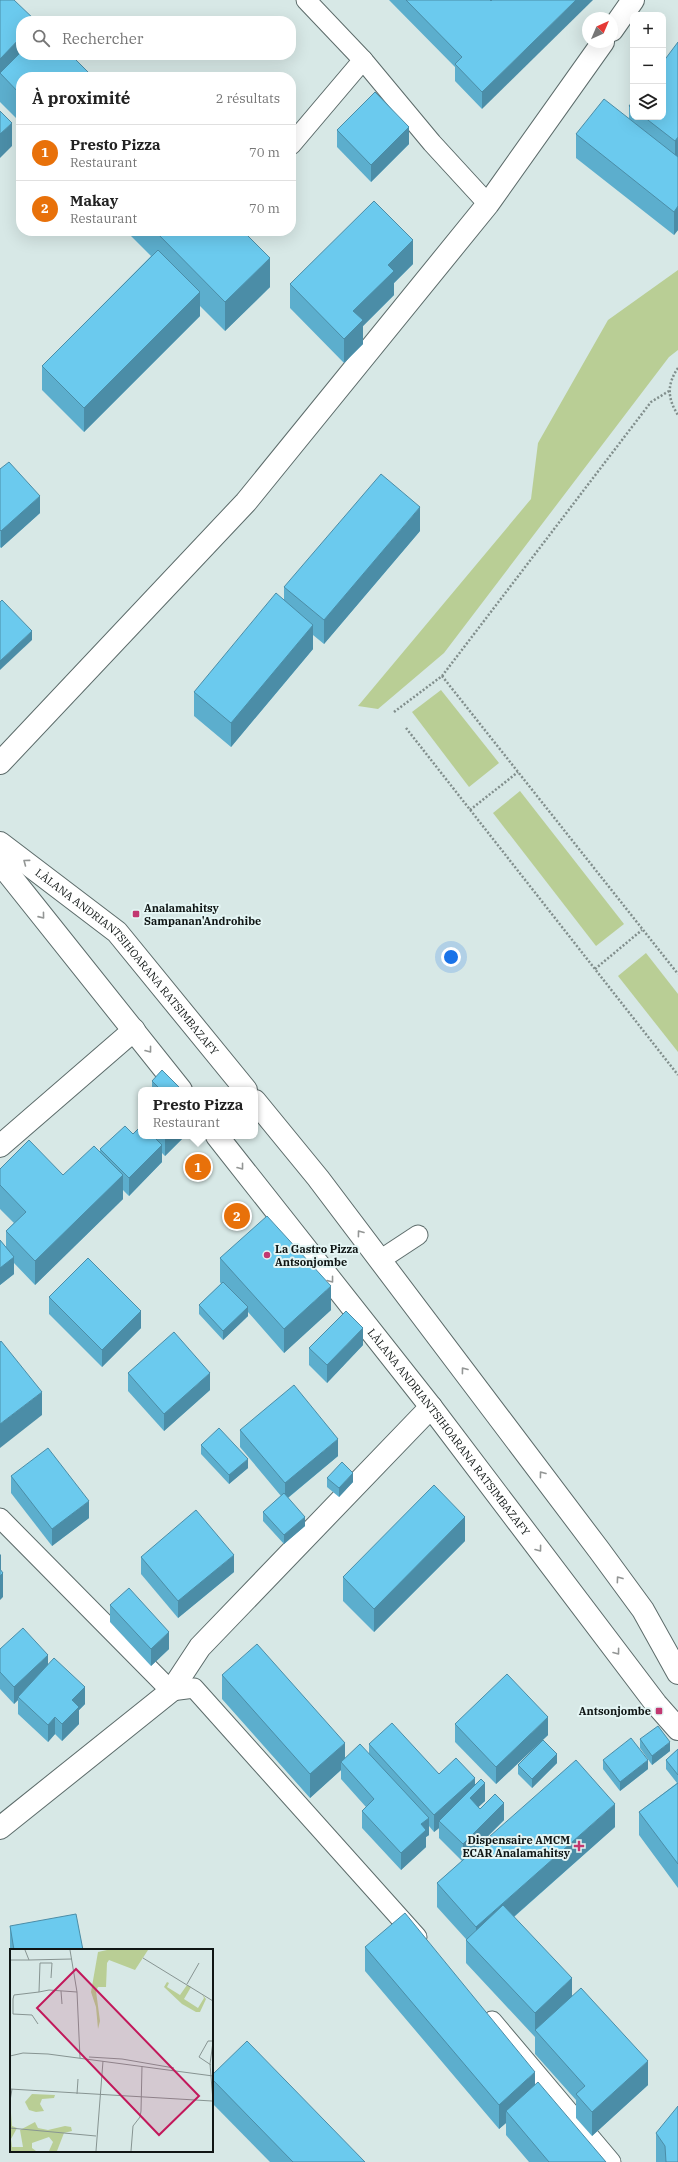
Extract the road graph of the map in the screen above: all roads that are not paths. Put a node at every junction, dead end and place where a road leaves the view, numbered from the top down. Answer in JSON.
{"nodes":[{"id":1,"x":306,"y":0,"type":"edge"},
{"id":2,"x":633,"y":0,"type":"edge"},
{"id":3,"x":618,"y":21,"type":"edge"},
{"id":4,"x":599,"y":48,"type":"edge"},
{"id":5,"x":363,"y":60,"type":"junction"},
{"id":6,"x":296,"y":139,"type":"edge"},
{"id":7,"x":488,"y":204,"type":"junction"},
{"id":8,"x":0,"y":763,"type":"edge"},
{"id":9,"x":0,"y":843,"type":"edge"},
{"id":10,"x":0,"y":863,"type":"edge"},
{"id":11,"x":134,"y":1030,"type":"junction"},
{"id":12,"x":179,"y":1087,"type":"edge"},
{"id":13,"x":244,"y":1087,"type":"edge"},
{"id":14,"x":258,"y":1105,"type":"edge"},
{"id":15,"x":219,"y":1139,"type":"edge"},
{"id":16,"x":0,"y":1146,"type":"edge"},
{"id":17,"x":418,"y":1235,"type":"dead end"},
{"id":18,"x":380,"y":1260,"type":"junction"},
{"id":19,"x":431,"y":1407,"type":"junction"},
{"id":20,"x":0,"y":1518,"type":"edge"},
{"id":21,"x":678,"y":1672,"type":"edge"},
{"id":22,"x":171,"y":1691,"type":"junction"},
{"id":23,"x":678,"y":1729,"type":"edge"},
{"id":24,"x":0,"y":1828,"type":"edge"},
{"id":25,"x":428,"y":1950,"type":"edge"},
{"id":26,"x":481,"y":2009,"type":"edge"},
{"id":27,"x":611,"y":2162,"type":"edge"}],
"edges":[{"from":1,"to":5,"type":"lane"},
{"from":2,"to":3,"type":"main road"},
{"from":4,"to":7,"type":"main road"},
{"from":5,"to":6,"type":"lane"},
{"from":5,"to":7,"type":"lane"},
{"from":7,"to":8,"type":"main road"},
{"from":13,"to":9,"type":"main road","name":"LÀLANA ANDRIANTSIHOARANA RATSIMBAZAFY","one_way":true},
{"from":10,"to":11,"type":"main road","name":"LÀLANA ANDRIANTSIHOARANA RATSIMBAZAFY","one_way":true},
{"from":11,"to":12,"type":"main road","name":"LÀLANA ANDRIANTSIHOARANA RATSIMBAZAFY","one_way":true},
{"from":11,"to":16,"type":"main road"},
{"from":18,"to":14,"type":"main road","one_way":true},
{"from":15,"to":19,"type":"main road","name":"LÀLANA ANDRIANTSIHOARANA RATSIMBAZAFY","one_way":true},
{"from":17,"to":18,"type":"lane"},
{"from":21,"to":18,"type":"main road","one_way":true},
{"from":19,"to":22,"type":"main road"},
{"from":19,"to":23,"type":"main road","name":"LÀLANA ANDRIANTSIHOARANA RATSIMBAZAFY","one_way":true},
{"from":20,"to":22,"type":"lane"},
{"from":22,"to":24,"type":"main road"},
{"from":22,"to":25,"type":"lane"},
{"from":26,"to":27,"type":"lane"}]}
